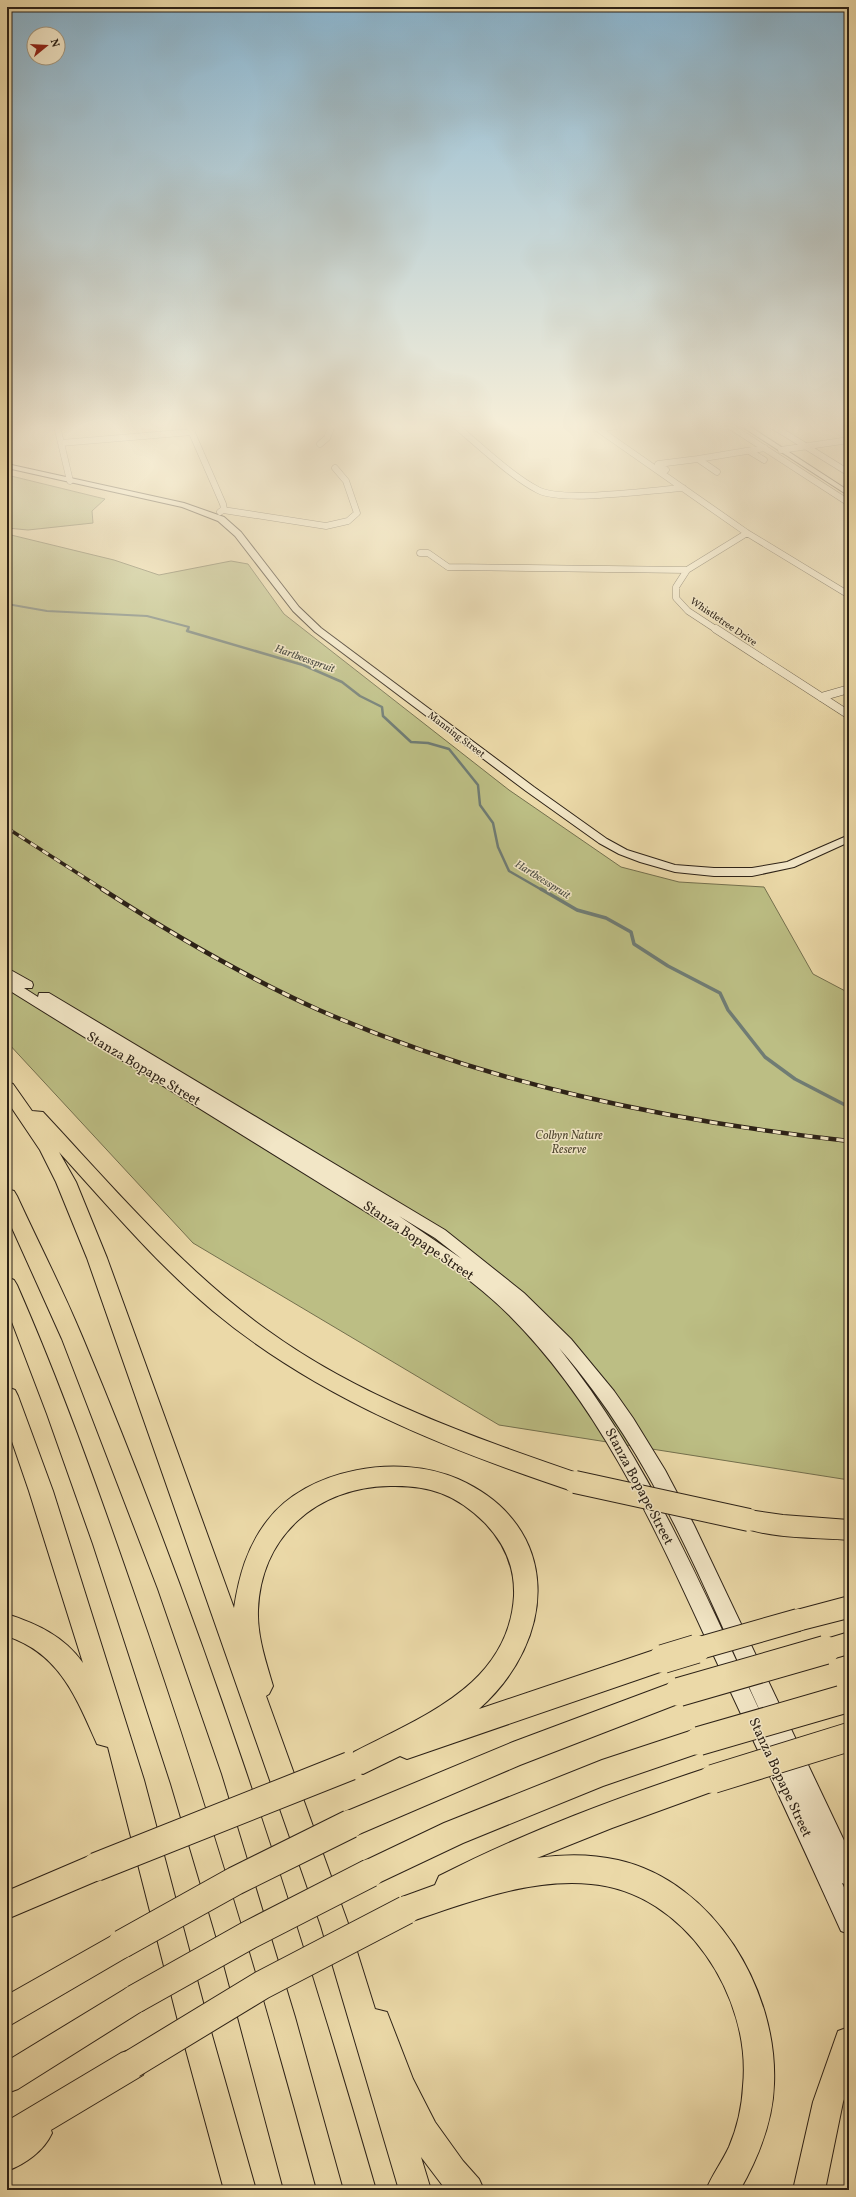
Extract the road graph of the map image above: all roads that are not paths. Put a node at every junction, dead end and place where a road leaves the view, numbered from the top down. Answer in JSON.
{"nodes":[{"id":1,"x":233,"y":529,"type":"edge"},
{"id":2,"x":741,"y":529,"type":"edge"},
{"id":3,"x":747,"y":533,"type":"junction"},
{"id":4,"x":420,"y":553,"type":"dead end"},
{"id":5,"x":687,"y":570,"type":"junction"},
{"id":6,"x":848,"y":594,"type":"edge"},
{"id":7,"x":849,"y":689,"type":"edge"},
{"id":8,"x":821,"y":697,"type":"junction"},
{"id":9,"x":849,"y":715,"type":"edge"},
{"id":10,"x":849,"y":838,"type":"edge"},
{"id":11,"x":7,"y":972,"type":"edge"},
{"id":12,"x":7,"y":983,"type":"edge"},
{"id":13,"x":7,"y":1083,"type":"edge"},
{"id":14,"x":7,"y":1088,"type":"edge"},
{"id":15,"x":7,"y":1196,"type":"edge"},
{"id":16,"x":7,"y":1285,"type":"edge"},
{"id":17,"x":7,"y":1396,"type":"edge"},
{"id":18,"x":849,"y":1530,"type":"edge"},
{"id":19,"x":849,"y":1607,"type":"edge"},
{"id":20,"x":7,"y":1625,"type":"edge"},
{"id":21,"x":849,"y":1643,"type":"edge"},
{"id":22,"x":845,"y":1699,"type":"edge"},
{"id":23,"x":849,"y":1737,"type":"edge"},
{"id":24,"x":356,"y":1763,"type":"junction"},
{"id":25,"x":287,"y":1787,"type":"junction"},
{"id":26,"x":153,"y":1868,"type":"junction"},
{"id":27,"x":90,"y":1869,"type":"junction"},
{"id":28,"x":849,"y":1875,"type":"edge"},
{"id":29,"x":7,"y":1894,"type":"edge"},
{"id":30,"x":7,"y":1904,"type":"edge"},
{"id":31,"x":409,"y":1909,"type":"junction"},
{"id":32,"x":849,"y":1923,"type":"edge"},
{"id":33,"x":335,"y":1926,"type":"junction"},
{"id":34,"x":7,"y":2012,"type":"edge"},
{"id":35,"x":193,"y":2021,"type":"junction"},
{"id":36,"x":845,"y":2053,"type":"edge"},
{"id":37,"x":127,"y":2067,"type":"junction"},
{"id":38,"x":7,"y":2078,"type":"edge"},
{"id":39,"x":7,"y":2139,"type":"edge"},
{"id":40,"x":7,"y":2155,"type":"edge"},
{"id":41,"x":228,"y":2190,"type":"edge"},
{"id":42,"x":240,"y":2190,"type":"edge"},
{"id":43,"x":300,"y":2190,"type":"edge"},
{"id":44,"x":360,"y":2190,"type":"edge"},
{"id":45,"x":416,"y":2190,"type":"edge"},
{"id":46,"x":468,"y":2190,"type":"edge"},
{"id":47,"x":722,"y":2190,"type":"edge"},
{"id":48,"x":809,"y":2190,"type":"edge"}],
"edges":[{"from":1,"to":10,"type":"main road","name":"Manning Street"},
{"from":2,"to":3,"type":"street"},
{"from":3,"to":5,"type":"street","name":"Whistletree Drive"},
{"from":3,"to":6,"type":"street"},
{"from":4,"to":5,"type":"street"},
{"from":5,"to":8,"type":"street","name":"Whistletree Drive"},
{"from":7,"to":8,"type":"street"},
{"from":8,"to":9,"type":"street","name":"Whistletree Drive"},
{"from":11,"to":28,"type":"main road","name":"Stanza Bopape Street"},
{"from":12,"to":32,"type":"main road","name":"Stanza Bopape Street"},
{"from":13,"to":18,"type":"highway","bridge":true},
{"from":14,"to":25,"type":"highway"},
{"from":15,"to":44,"type":"highway"},
{"from":16,"to":43,"type":"highway"},
{"from":17,"to":26,"type":"highway"},
{"from":19,"to":24,"type":"highway","bridge":true},
{"from":20,"to":26,"type":"highway"},
{"from":21,"to":34,"type":"highway","bridge":true},
{"from":22,"to":38,"type":"highway","bridge":true},
{"from":23,"to":31,"type":"highway","bridge":true},
{"from":24,"to":25,"type":"highway"},
{"from":24,"to":27,"type":"highway","bridge":true},
{"from":25,"to":33,"type":"highway"},
{"from":26,"to":35,"type":"highway"},
{"from":27,"to":29,"type":"highway"},
{"from":27,"to":30,"type":"highway"},
{"from":31,"to":37,"type":"highway","bridge":true},
{"from":31,"to":47,"type":"highway"},
{"from":33,"to":45,"type":"highway"},
{"from":33,"to":46,"type":"highway"},
{"from":35,"to":41,"type":"highway"},
{"from":35,"to":42,"type":"highway"},
{"from":36,"to":48,"type":"highway"},
{"from":37,"to":39,"type":"highway"},
{"from":37,"to":40,"type":"highway"}]}
